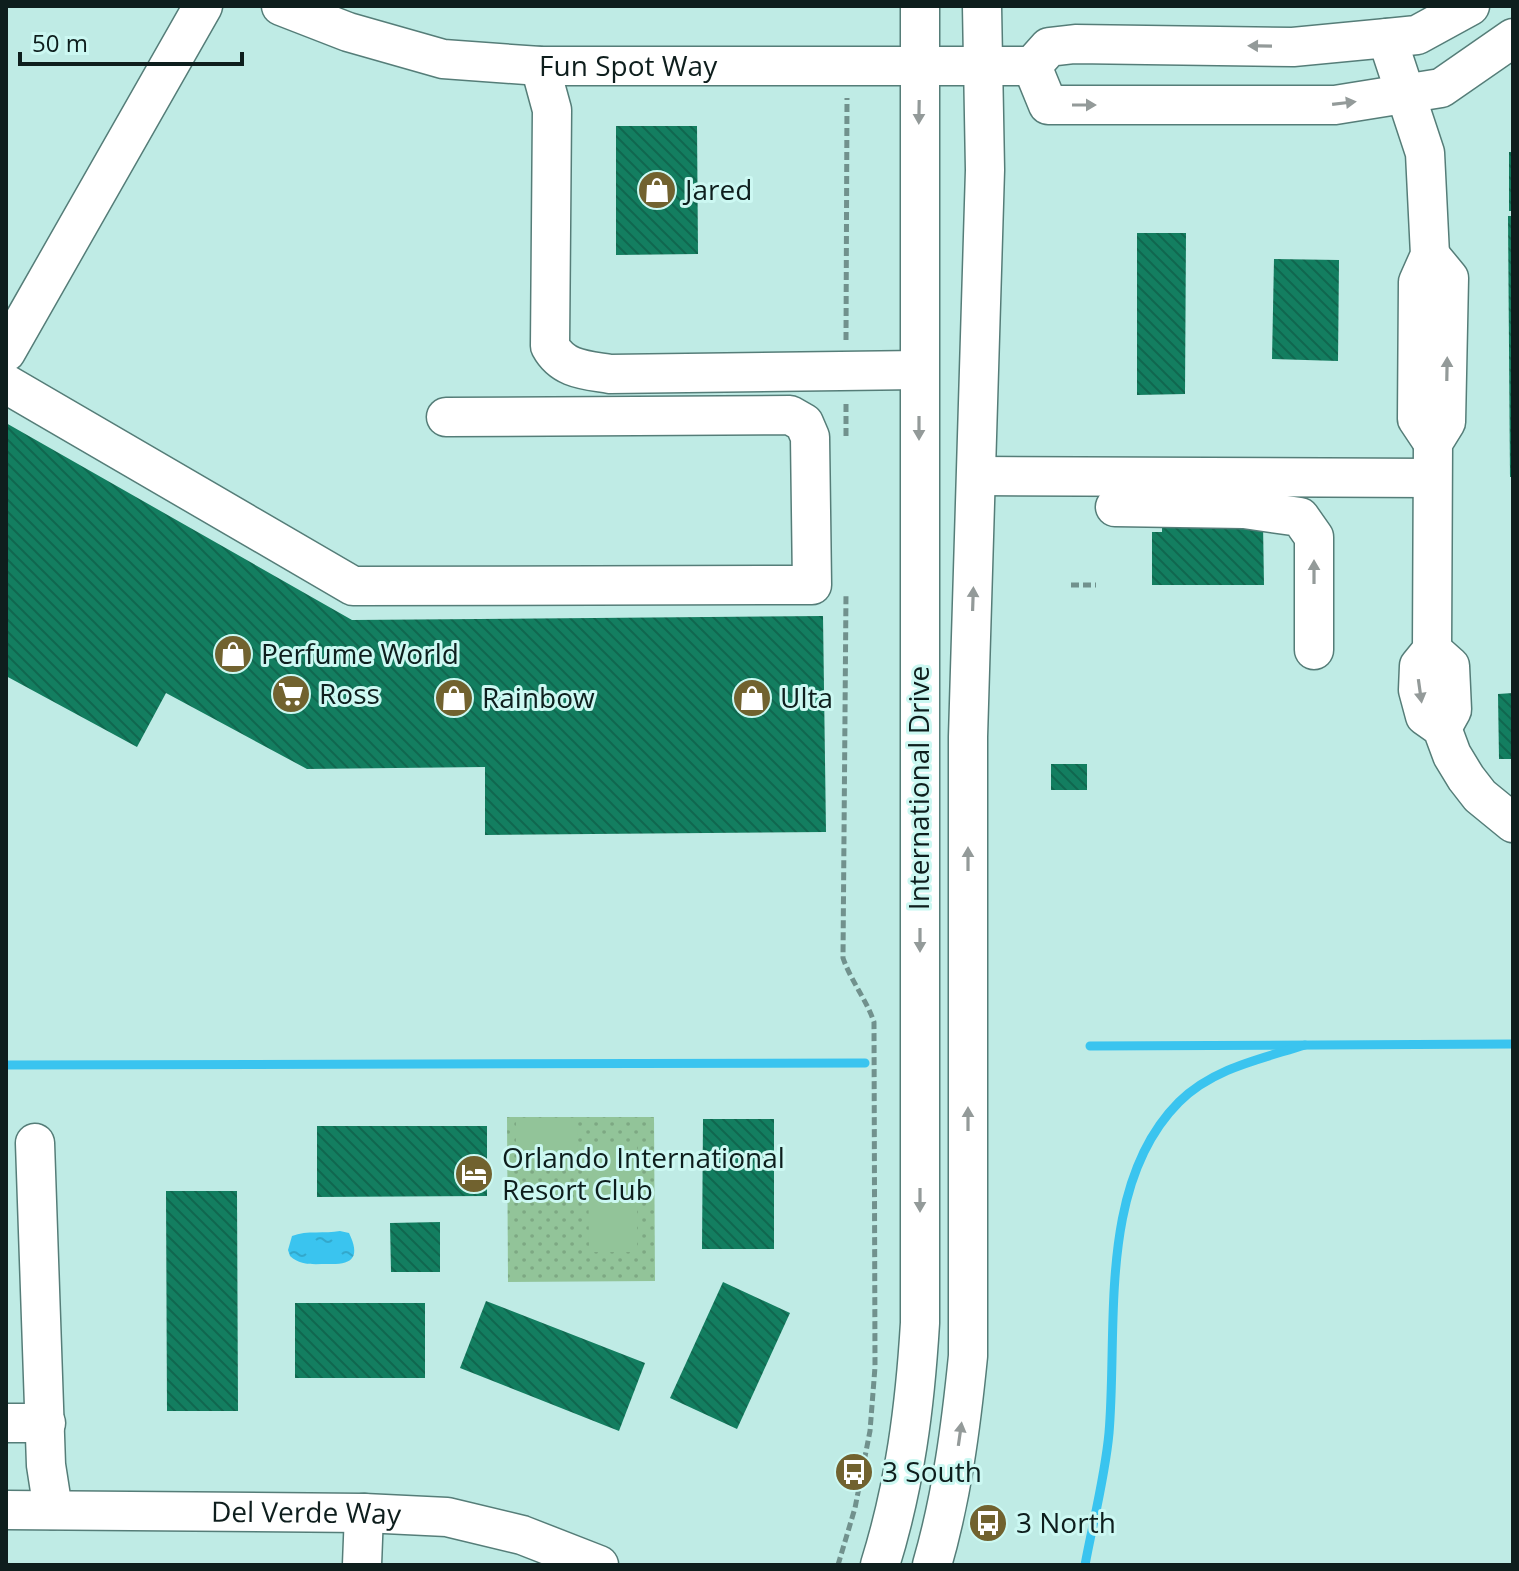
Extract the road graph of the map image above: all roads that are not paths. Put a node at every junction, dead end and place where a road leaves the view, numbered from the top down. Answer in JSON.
{"nodes":[{"id":1,"x":203,"y":6,"type":"edge"},
{"id":2,"x":281,"y":6,"type":"edge"},
{"id":3,"x":920,"y":6,"type":"edge"},
{"id":4,"x":982,"y":6,"type":"edge"},
{"id":5,"x":1470,"y":6,"type":"edge"},
{"id":6,"x":1387,"y":38,"type":"junction"},
{"id":7,"x":1513,"y":38,"type":"edge"},
{"id":8,"x":920,"y":65,"type":"junction"},
{"id":9,"x":540,"y":66,"type":"junction"},
{"id":10,"x":984,"y":66,"type":"junction"},
{"id":11,"x":1032,"y":66,"type":"junction"},
{"id":12,"x":1405,"y":94,"type":"junction"},
{"id":13,"x":6,"y":352,"type":"edge"},
{"id":14,"x":919,"y":370,"type":"junction"},
{"id":15,"x":607,"y":373,"type":"junction"},
{"id":16,"x":6,"y":384,"type":"edge"},
{"id":17,"x":608,"y":416,"type":"junction"},
{"id":18,"x":446,"y":417,"type":"dead end"},
{"id":19,"x":1433,"y":460,"type":"junction"},
{"id":20,"x":977,"y":476,"type":"junction"},
{"id":21,"x":1115,"y":507,"type":"dead end"},
{"id":22,"x":1314,"y":650,"type":"dead end"},
{"id":23,"x":1513,"y":823,"type":"edge"},
{"id":24,"x":35,"y":1143,"type":"dead end"},
{"id":25,"x":6,"y":1423,"type":"edge"},
{"id":26,"x":46,"y":1423,"type":"junction"},
{"id":27,"x":6,"y":1510,"type":"edge"},
{"id":28,"x":53,"y":1510,"type":"junction"},
{"id":29,"x":364,"y":1513,"type":"junction"},
{"id":30,"x":362,"y":1565,"type":"edge"},
{"id":31,"x":599,"y":1565,"type":"edge"},
{"id":32,"x":880,"y":1565,"type":"edge"},
{"id":33,"x":932,"y":1565,"type":"edge"}],
"edges":[{"from":1,"to":13,"type":"street"},
{"from":2,"to":9,"type":"street","name":"Fun Spot Way"},
{"from":3,"to":8,"type":"street","name":"International Drive"},
{"from":4,"to":10,"type":"street","name":"International Drive"},
{"from":5,"to":6,"type":"street"},
{"from":6,"to":11,"type":"street","one_way":true},
{"from":6,"to":12,"type":"street"},
{"from":7,"to":12,"type":"street"},
{"from":8,"to":9,"type":"street","name":"Fun Spot Way"},
{"from":8,"to":10,"type":"street","name":"Fun Spot Way"},
{"from":8,"to":14,"type":"street","name":"International Drive","one_way":true},
{"from":9,"to":15,"type":"street"},
{"from":10,"to":11,"type":"street","name":"Fun Spot Way"},
{"from":10,"to":20,"type":"street","name":"International Drive"},
{"from":11,"to":12,"type":"street","one_way":true},
{"from":12,"to":19,"type":"street"},
{"from":14,"to":15,"type":"street"},
{"from":14,"to":32,"type":"street","name":"International Drive","one_way":true},
{"from":15,"to":17,"type":"street"},
{"from":16,"to":17,"type":"street"},
{"from":17,"to":18,"type":"street"},
{"from":19,"to":20,"type":"street"},
{"from":19,"to":23,"type":"street"},
{"from":33,"to":20,"type":"street","name":"International Drive","one_way":true},
{"from":22,"to":21,"type":"street","one_way":true},
{"from":24,"to":26,"type":"street"},
{"from":25,"to":26,"type":"street"},
{"from":26,"to":28,"type":"street"},
{"from":27,"to":28,"type":"street","name":"Del Verde Way"},
{"from":28,"to":29,"type":"street","name":"Del Verde Way"},
{"from":29,"to":30,"type":"street"},
{"from":29,"to":31,"type":"street","name":"Del Verde Way"}]}
